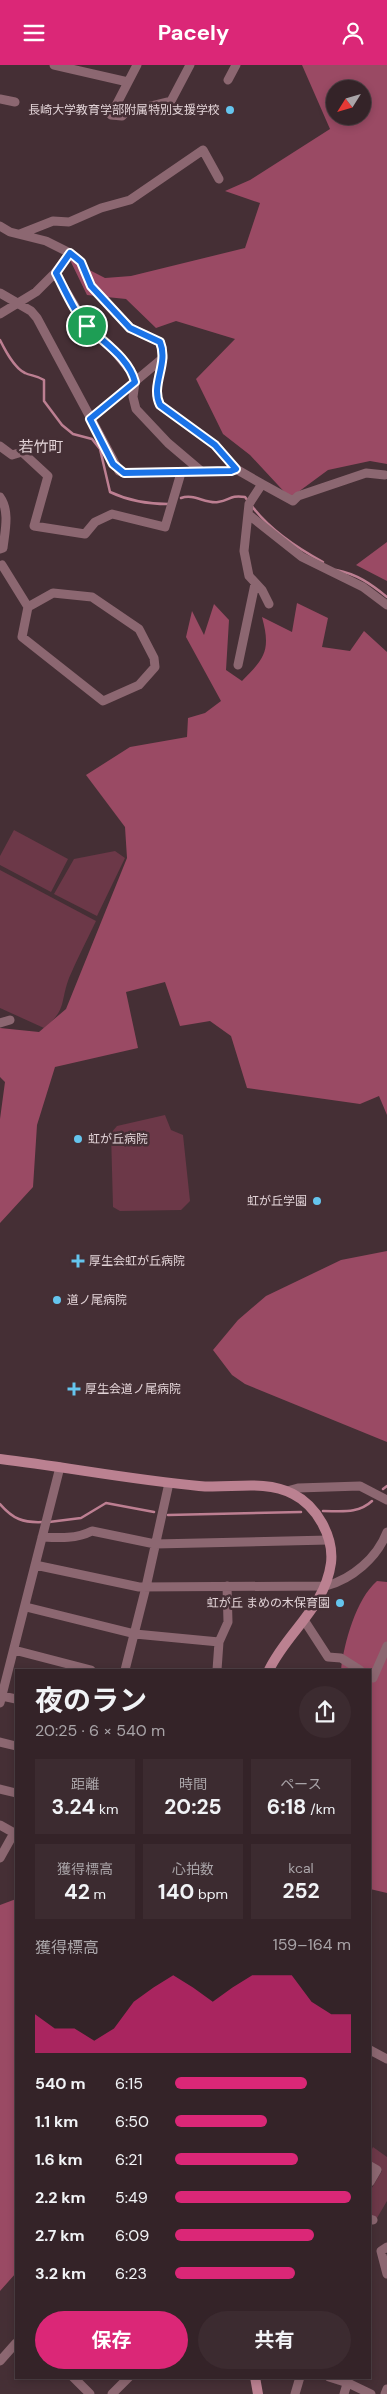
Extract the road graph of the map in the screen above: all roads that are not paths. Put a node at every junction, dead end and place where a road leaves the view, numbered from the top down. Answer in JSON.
{"nodes":[{"id":1,"x":54,"y":65,"type":"edge"},
{"id":2,"x":137,"y":65,"type":"edge"},
{"id":3,"x":190,"y":65,"type":"edge"},
{"id":4,"x":236,"y":65,"type":"edge"},
{"id":5,"x":228,"y":80,"type":"dead end"},
{"id":6,"x":128,"y":82,"type":"junction"},
{"id":7,"x":0,"y":99,"type":"edge"},
{"id":8,"x":15,"y":102,"type":"dead end"},
{"id":9,"x":219,"y":179,"type":"dead end"},
{"id":10,"x":0,"y":226,"type":"edge"},
{"id":11,"x":19,"y":234,"type":"junction"},
{"id":12,"x":70,"y":253,"type":"junction"},
{"id":13,"x":56,"y":273,"type":"junction"},
{"id":14,"x":0,"y":293,"type":"edge"},
{"id":15,"x":16,"y":303,"type":"junction"},
{"id":16,"x":0,"y":314,"type":"edge"},
{"id":17,"x":164,"y":359,"type":"junction"},
{"id":18,"x":135,"y":382,"type":"junction"},
{"id":19,"x":90,"y":419,"type":"junction"},
{"id":20,"x":0,"y":446,"type":"edge"},
{"id":21,"x":236,"y":469,"type":"junction"},
{"id":22,"x":200,"y":471,"type":"junction"},
{"id":23,"x":181,"y":473,"type":"junction"},
{"id":24,"x":385,"y":475,"type":"dead end"},
{"id":25,"x":262,"y":484,"type":"junction"},
{"id":26,"x":0,"y":497,"type":"edge"},
{"id":27,"x":249,"y":515,"type":"junction"},
{"id":28,"x":0,"y":549,"type":"edge"},
{"id":29,"x":0,"y":566,"type":"edge"},
{"id":30,"x":255,"y":584,"type":"junction"},
{"id":31,"x":269,"y":604,"type":"dead end"},
{"id":32,"x":387,"y":605,"type":"edge"},
{"id":33,"x":28,"y":607,"type":"junction"},
{"id":34,"x":238,"y":665,"type":"dead end"},
{"id":35,"x":10,"y":1020,"type":"dead end"},
{"id":36,"x":0,"y":1023,"type":"edge"},
{"id":37,"x":0,"y":1459,"type":"edge"},
{"id":38,"x":60,"y":1467,"type":"junction"},
{"id":39,"x":169,"y":1483,"type":"junction"},
{"id":40,"x":287,"y":1491,"type":"junction"},
{"id":41,"x":387,"y":1500,"type":"edge"},
{"id":42,"x":43,"y":1532,"type":"junction"},
{"id":43,"x":387,"y":1532,"type":"edge"},
{"id":44,"x":329,"y":1540,"type":"junction"},
{"id":45,"x":156,"y":1544,"type":"junction"},
{"id":46,"x":35,"y":1565,"type":"junction"},
{"id":47,"x":226,"y":1586,"type":"junction"},
{"id":48,"x":326,"y":1586,"type":"junction"},
{"id":49,"x":146,"y":1587,"type":"junction"},
{"id":50,"x":26,"y":1607,"type":"junction"},
{"id":51,"x":304,"y":1620,"type":"junction"},
{"id":52,"x":135,"y":1634,"type":"junction"},
{"id":53,"x":219,"y":1642,"type":"junction"},
{"id":54,"x":387,"y":1646,"type":"edge"},
{"id":55,"x":14,"y":1650,"type":"junction"},
{"id":56,"x":87,"y":1669,"type":"edge"},
{"id":57,"x":125,"y":1669,"type":"edge"},
{"id":58,"x":217,"y":1669,"type":"edge"},
{"id":59,"x":269,"y":1669,"type":"edge"},
{"id":60,"x":358,"y":1669,"type":"edge"},
{"id":61,"x":371,"y":1677,"type":"edge"},
{"id":62,"x":1,"y":1699,"type":"edge"},
{"id":63,"x":15,"y":1699,"type":"edge"},
{"id":64,"x":0,"y":1742,"type":"edge"},
{"id":65,"x":15,"y":1745,"type":"edge"},
{"id":66,"x":0,"y":1789,"type":"edge"},
{"id":67,"x":15,"y":1793,"type":"edge"},
{"id":68,"x":0,"y":1825,"type":"edge"},
{"id":69,"x":15,"y":1833,"type":"edge"},
{"id":70,"x":0,"y":1858,"type":"edge"},
{"id":71,"x":371,"y":2051,"type":"edge"},
{"id":72,"x":387,"y":2059,"type":"edge"},
{"id":73,"x":371,"y":2167,"type":"edge"},
{"id":74,"x":371,"y":2180,"type":"edge"},
{"id":75,"x":387,"y":2247,"type":"edge"},
{"id":76,"x":387,"y":2274,"type":"edge"},
{"id":77,"x":15,"y":2344,"type":"edge"},
{"id":78,"x":0,"y":2361,"type":"edge"},
{"id":79,"x":75,"y":2379,"type":"edge"},
{"id":80,"x":127,"y":2379,"type":"edge"},
{"id":81,"x":255,"y":2379,"type":"edge"},
{"id":82,"x":300,"y":2379,"type":"edge"},
{"id":83,"x":348,"y":2380,"type":"edge"},
{"id":84,"x":387,"y":2389,"type":"edge"},
{"id":85,"x":90,"y":2394,"type":"edge"},
{"id":86,"x":112,"y":2394,"type":"edge"},
{"id":87,"x":258,"y":2394,"type":"edge"},
{"id":88,"x":296,"y":2394,"type":"edge"},
{"id":89,"x":344,"y":2394,"type":"edge"},
{"id":90,"x":371,"y":2394,"type":"edge"},
{"id":91,"x":386,"y":2394,"type":"edge"}],
"edges":[{"from":1,"to":6,"type":"street"},
{"from":2,"to":6,"type":"street"},
{"from":3,"to":6,"type":"street"},
{"from":4,"to":5,"type":"street"},
{"from":7,"to":8,"type":"street"},
{"from":9,"to":11,"type":"street"},
{"from":10,"to":11,"type":"street"},
{"from":11,"to":12,"type":"street"},
{"from":12,"to":13,"type":"street"},
{"from":12,"to":17,"type":"street"},
{"from":13,"to":15,"type":"street"},
{"from":13,"to":18,"type":"street"},
{"from":14,"to":15,"type":"street"},
{"from":15,"to":16,"type":"street"},
{"from":15,"to":19,"type":"street"},
{"from":17,"to":18,"type":"street"},
{"from":17,"to":21,"type":"street"},
{"from":18,"to":19,"type":"street"},
{"from":18,"to":22,"type":"street"},
{"from":19,"to":23,"type":"street"},
{"from":20,"to":23,"type":"street"},
{"from":21,"to":22,"type":"street"},
{"from":21,"to":25,"type":"street"},
{"from":22,"to":23,"type":"street"},
{"from":24,"to":25,"type":"street"},
{"from":25,"to":27,"type":"street"},
{"from":26,"to":28,"type":"street"},
{"from":27,"to":30,"type":"street"},
{"from":27,"to":32,"type":"street"},
{"from":29,"to":33,"type":"street"},
{"from":30,"to":31,"type":"street"},
{"from":30,"to":34,"type":"street"},
{"from":33,"to":33,"type":"street"},
{"from":35,"to":36,"type":"street"},
{"from":37,"to":38,"type":"street"},
{"from":38,"to":39,"type":"street"},
{"from":38,"to":42,"type":"street"},
{"from":39,"to":40,"type":"street"},
{"from":39,"to":45,"type":"street"},
{"from":40,"to":41,"type":"street"},
{"from":40,"to":44,"type":"street"},
{"from":42,"to":45,"type":"street"},
{"from":42,"to":46,"type":"street"},
{"from":43,"to":48,"type":"street"},
{"from":44,"to":45,"type":"street"},
{"from":44,"to":48,"type":"street"},
{"from":45,"to":49,"type":"street"},
{"from":46,"to":49,"type":"street"},
{"from":46,"to":50,"type":"street"},
{"from":47,"to":48,"type":"street"},
{"from":47,"to":49,"type":"street"},
{"from":47,"to":53,"type":"street"},
{"from":48,"to":51,"type":"street"},
{"from":49,"to":52,"type":"street"},
{"from":50,"to":52,"type":"street"},
{"from":50,"to":55,"type":"street"},
{"from":51,"to":59,"type":"street"},
{"from":51,"to":60,"type":"street"},
{"from":52,"to":53,"type":"street"},
{"from":52,"to":57,"type":"street"},
{"from":53,"to":58,"type":"street"},
{"from":54,"to":61,"type":"street"},
{"from":55,"to":56,"type":"street"},
{"from":55,"to":62,"type":"street"},
{"from":62,"to":63,"type":"street"},
{"from":64,"to":65,"type":"street"},
{"from":66,"to":67,"type":"street"},
{"from":68,"to":69,"type":"street"},
{"from":69,"to":70,"type":"street"},
{"from":71,"to":72,"type":"street"},
{"from":73,"to":74,"type":"street"},
{"from":75,"to":76,"type":"street"},
{"from":77,"to":78,"type":"street"},
{"from":79,"to":85,"type":"street"},
{"from":80,"to":86,"type":"street"},
{"from":81,"to":87,"type":"street"},
{"from":82,"to":88,"type":"street"},
{"from":83,"to":89,"type":"street"},
{"from":83,"to":90,"type":"street"},
{"from":84,"to":91,"type":"street"}]}
